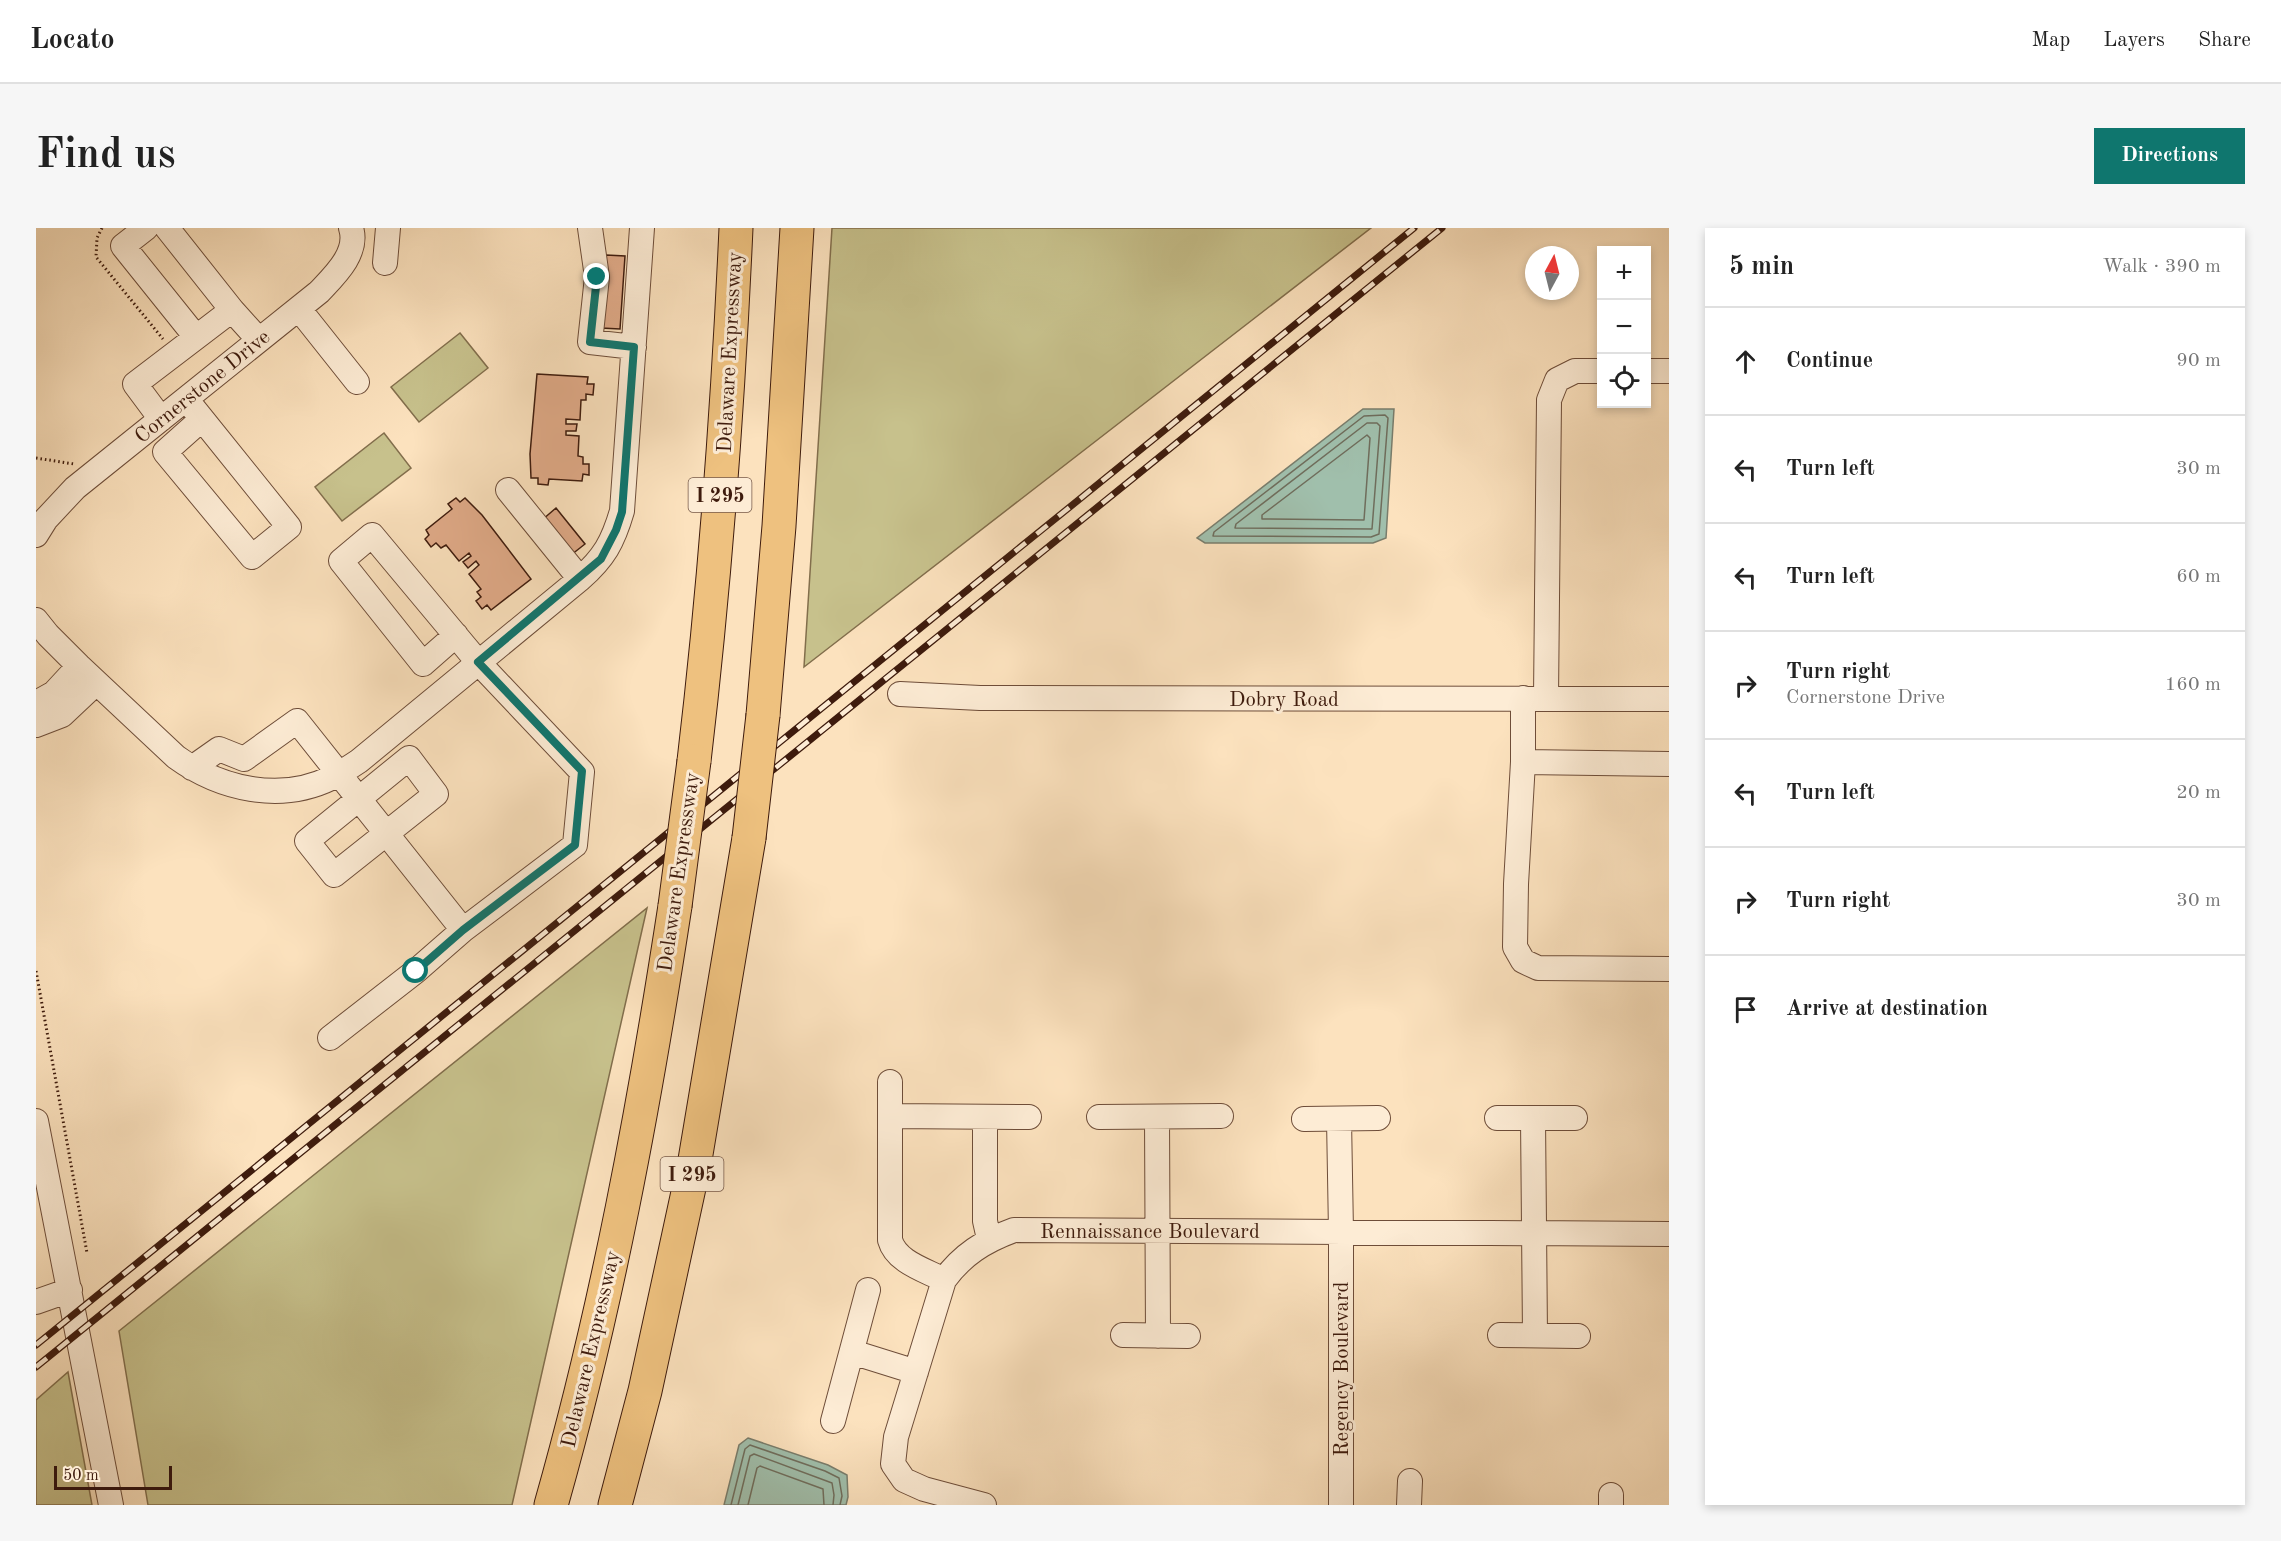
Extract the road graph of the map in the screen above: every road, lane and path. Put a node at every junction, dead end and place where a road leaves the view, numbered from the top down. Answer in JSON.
{"nodes":[{"id":1,"x":146,"y":228,"type":"edge"},
{"id":2,"x":167,"y":228,"type":"edge"},
{"id":3,"x":388,"y":228,"type":"edge"},
{"id":4,"x":590,"y":228,"type":"edge"},
{"id":5,"x":642,"y":228,"type":"edge"},
{"id":6,"x":736,"y":228,"type":"edge"},
{"id":7,"x":797,"y":228,"type":"edge"},
{"id":8,"x":352,"y":229,"type":"edge"},
{"id":9,"x":385,"y":263,"type":"dead end"},
{"id":10,"x":299,"y":309,"type":"junction"},
{"id":11,"x":232,"y":310,"type":"junction"},
{"id":12,"x":196,"y":337,"type":"junction"},
{"id":13,"x":259,"y":340,"type":"junction"},
{"id":14,"x":634,"y":347,"type":"junction"},
{"id":15,"x":1597,"y":371,"type":"edge"},
{"id":16,"x":1651,"y":371,"type":"edge"},
{"id":17,"x":1669,"y":371,"type":"edge"},
{"id":18,"x":357,"y":382,"type":"dead end"},
{"id":19,"x":186,"y":399,"type":"junction"},
{"id":20,"x":161,"y":419,"type":"junction"},
{"id":21,"x":202,"y":419,"type":"junction"},
{"id":22,"x":508,"y":490,"type":"dead end"},
{"id":23,"x":44,"y":510,"type":"edge"},
{"id":24,"x":36,"y":535,"type":"edge"},
{"id":25,"x":580,"y":579,"type":"junction"},
{"id":26,"x":36,"y":620,"type":"edge"},
{"id":27,"x":456,"y":635,"type":"junction"},
{"id":28,"x":478,"y":662,"type":"junction"},
{"id":29,"x":79,"y":666,"type":"junction"},
{"id":30,"x":96,"y":682,"type":"junction"},
{"id":31,"x":900,"y":694,"type":"dead end"},
{"id":32,"x":1534,"y":698,"type":"junction"},
{"id":33,"x":1669,"y":699,"type":"edge"},
{"id":34,"x":36,"y":703,"type":"edge"},
{"id":35,"x":36,"y":725,"type":"edge"},
{"id":36,"x":1524,"y":762,"type":"junction"},
{"id":37,"x":1669,"y":764,"type":"edge"},
{"id":38,"x":192,"y":768,"type":"junction"},
{"id":39,"x":340,"y":773,"type":"junction"},
{"id":40,"x":359,"y":797,"type":"junction"},
{"id":41,"x":387,"y":833,"type":"junction"},
{"id":42,"x":463,"y":930,"type":"junction"},
{"id":43,"x":1669,"y":969,"type":"edge"},
{"id":44,"x":36,"y":971,"type":"edge"},
{"id":45,"x":330,"y":1038,"type":"dead end"},
{"id":46,"x":890,"y":1082,"type":"dead end"},
{"id":47,"x":890,"y":1116,"type":"junction"},
{"id":48,"x":1221,"y":1116,"type":"dead end"},
{"id":49,"x":985,"y":1117,"type":"junction"},
{"id":50,"x":1029,"y":1117,"type":"dead end"},
{"id":51,"x":1099,"y":1117,"type":"dead end"},
{"id":52,"x":1157,"y":1117,"type":"junction"},
{"id":53,"x":1378,"y":1118,"type":"dead end"},
{"id":54,"x":1497,"y":1118,"type":"dead end"},
{"id":55,"x":1533,"y":1118,"type":"junction"},
{"id":56,"x":1575,"y":1118,"type":"dead end"},
{"id":57,"x":1304,"y":1119,"type":"dead end"},
{"id":58,"x":1339,"y":1119,"type":"junction"},
{"id":59,"x":36,"y":1121,"type":"edge"},
{"id":60,"x":1157,"y":1231,"type":"junction"},
{"id":61,"x":1341,"y":1232,"type":"junction"},
{"id":62,"x":1534,"y":1233,"type":"junction"},
{"id":63,"x":1669,"y":1234,"type":"edge"},
{"id":64,"x":989,"y":1239,"type":"junction"},
{"id":65,"x":87,"y":1253,"type":"dead end"},
{"id":66,"x":944,"y":1280,"type":"junction"},
{"id":67,"x":70,"y":1290,"type":"junction"},
{"id":68,"x":868,"y":1290,"type":"dead end"},
{"id":69,"x":36,"y":1302,"type":"edge"},
{"id":70,"x":1123,"y":1335,"type":"dead end"},
{"id":71,"x":1500,"y":1335,"type":"dead end"},
{"id":72,"x":1535,"y":1335,"type":"junction"},
{"id":73,"x":1158,"y":1336,"type":"junction"},
{"id":74,"x":1188,"y":1336,"type":"dead end"},
{"id":75,"x":1578,"y":1336,"type":"dead end"},
{"id":76,"x":852,"y":1352,"type":"junction"},
{"id":77,"x":916,"y":1372,"type":"junction"},
{"id":78,"x":833,"y":1421,"type":"dead end"},
{"id":79,"x":1410,"y":1480,"type":"dead end"},
{"id":80,"x":111,"y":1505,"type":"edge"},
{"id":81,"x":551,"y":1505,"type":"edge"},
{"id":82,"x":615,"y":1505,"type":"edge"},
{"id":83,"x":984,"y":1505,"type":"edge"},
{"id":84,"x":1341,"y":1505,"type":"edge"},
{"id":85,"x":1409,"y":1505,"type":"edge"}],
"edges":[{"from":1,"to":12,"type":"street"},
{"from":2,"to":11,"type":"street"},
{"from":3,"to":9,"type":"street"},
{"from":4,"to":14,"type":"street"},
{"from":5,"to":14,"type":"street"},
{"from":6,"to":81,"type":"highway","name":"Delaware Expressway","number":"I 295","bridge":true},
{"from":7,"to":82,"type":"highway","number":"I 295","bridge":true},
{"from":8,"to":10,"type":"street","name":"Cornerstone Drive"},
{"from":10,"to":13,"type":"street","name":"Cornerstone Drive"},
{"from":10,"to":18,"type":"street"},
{"from":11,"to":12,"type":"street"},
{"from":11,"to":13,"type":"street"},
{"from":12,"to":20,"type":"street"},
{"from":13,"to":19,"type":"street","name":"Cornerstone Drive"},
{"from":14,"to":25,"type":"street"},
{"from":15,"to":32,"type":"street"},
{"from":16,"to":17,"type":"street"},
{"from":19,"to":20,"type":"street","name":"Cornerstone Drive"},
{"from":19,"to":21,"type":"street"},
{"from":20,"to":23,"type":"street","name":"Cornerstone Drive"},
{"from":21,"to":21,"type":"street"},
{"from":22,"to":25,"type":"street"},
{"from":23,"to":24,"type":"street","name":"Cornerstone Drive"},
{"from":25,"to":28,"type":"street"},
{"from":26,"to":29,"type":"street"},
{"from":27,"to":27,"type":"street"},
{"from":27,"to":28,"type":"street"},
{"from":28,"to":39,"type":"street"},
{"from":28,"to":42,"type":"street"},
{"from":29,"to":30,"type":"street"},
{"from":29,"to":34,"type":"street"},
{"from":30,"to":35,"type":"street"},
{"from":30,"to":38,"type":"street"},
{"from":31,"to":32,"type":"street","name":"Dobry Road"},
{"from":32,"to":33,"type":"street","name":"Dobry Road"},
{"from":32,"to":36,"type":"street"},
{"from":36,"to":37,"type":"street"},
{"from":36,"to":43,"type":"street"},
{"from":38,"to":39,"type":"street"},
{"from":38,"to":39,"type":"street"},
{"from":39,"to":40,"type":"street"},
{"from":40,"to":41,"type":"street"},
{"from":40,"to":41,"type":"street"},
{"from":40,"to":41,"type":"street"},
{"from":41,"to":42,"type":"street"},
{"from":42,"to":45,"type":"street"},
{"from":44,"to":65,"type":"path"},
{"from":46,"to":47,"type":"street"},
{"from":47,"to":49,"type":"street"},
{"from":47,"to":66,"type":"street"},
{"from":48,"to":52,"type":"street"},
{"from":49,"to":50,"type":"street"},
{"from":49,"to":64,"type":"street"},
{"from":51,"to":52,"type":"street"},
{"from":52,"to":60,"type":"street"},
{"from":53,"to":58,"type":"street"},
{"from":54,"to":55,"type":"street"},
{"from":55,"to":56,"type":"street"},
{"from":55,"to":62,"type":"street"},
{"from":57,"to":58,"type":"street"},
{"from":58,"to":61,"type":"street","name":"Regency Boulevard"},
{"from":59,"to":67,"type":"street"},
{"from":60,"to":61,"type":"street","name":"Rennaissance Boulevard"},
{"from":60,"to":64,"type":"street","name":"Rennaissance Boulevard"},
{"from":60,"to":73,"type":"street"},
{"from":61,"to":62,"type":"street","name":"Rennaissance Boulevard"},
{"from":61,"to":84,"type":"street","name":"Regency Boulevard"},
{"from":62,"to":63,"type":"street","name":"Rennaissance Boulevard"},
{"from":62,"to":72,"type":"street"},
{"from":64,"to":66,"type":"street","name":"Rennaissance Boulevard"},
{"from":66,"to":77,"type":"street","name":"Rennaissance Boulevard"},
{"from":67,"to":69,"type":"street"},
{"from":67,"to":80,"type":"street"},
{"from":68,"to":76,"type":"street"},
{"from":70,"to":73,"type":"street"},
{"from":71,"to":72,"type":"street"},
{"from":72,"to":75,"type":"street"},
{"from":73,"to":74,"type":"street"},
{"from":76,"to":77,"type":"street"},
{"from":76,"to":78,"type":"street"},
{"from":77,"to":83,"type":"street","name":"Rennaissance Boulevard"},
{"from":79,"to":85,"type":"street"}]}
